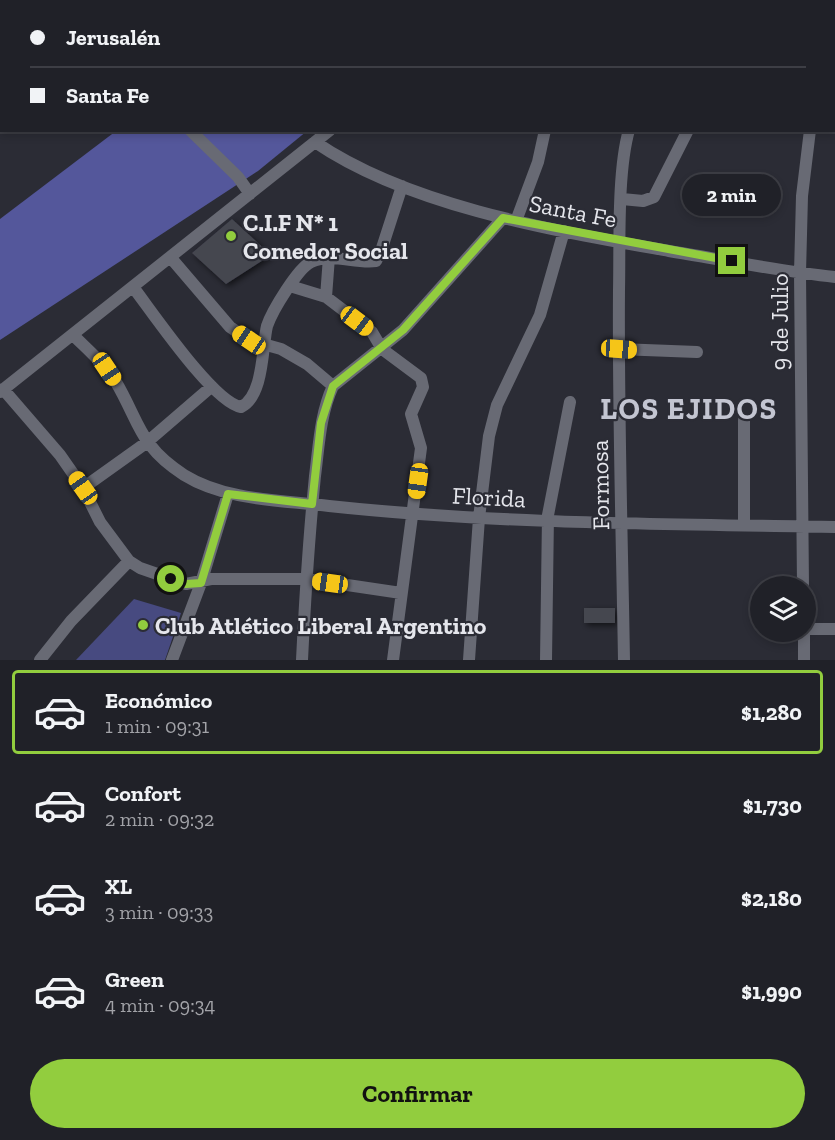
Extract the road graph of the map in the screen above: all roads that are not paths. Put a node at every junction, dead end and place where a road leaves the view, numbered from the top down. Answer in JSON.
{"nodes":[{"id":1,"x":192,"y":132,"type":"edge"},
{"id":2,"x":328,"y":132,"type":"edge"},
{"id":3,"x":545,"y":132,"type":"edge"},
{"id":4,"x":629,"y":132,"type":"edge"},
{"id":5,"x":687,"y":132,"type":"edge"},
{"id":6,"x":810,"y":132,"type":"edge"},
{"id":7,"x":315,"y":142,"type":"junction"},
{"id":8,"x":402,"y":186,"type":"junction"},
{"id":9,"x":250,"y":194,"type":"junction"},
{"id":10,"x":622,"y":199,"type":"junction"},
{"id":11,"x":503,"y":218,"type":"junction"},
{"id":12,"x":516,"y":221,"type":"junction"},
{"id":13,"x":564,"y":231,"type":"junction"},
{"id":14,"x":620,"y":242,"type":"junction"},
{"id":15,"x":329,"y":257,"type":"junction"},
{"id":16,"x":171,"y":258,"type":"junction"},
{"id":17,"x":800,"y":273,"type":"junction"},
{"id":18,"x":835,"y":277,"type":"edge"},
{"id":19,"x":290,"y":286,"type":"junction"},
{"id":20,"x":133,"y":288,"type":"junction"},
{"id":21,"x":326,"y":297,"type":"junction"},
{"id":22,"x":73,"y":335,"type":"junction"},
{"id":23,"x":265,"y":346,"type":"junction"},
{"id":24,"x":381,"y":349,"type":"junction"},
{"id":25,"x":619,"y":349,"type":"junction"},
{"id":26,"x":697,"y":352,"type":"dead end"},
{"id":27,"x":333,"y":386,"type":"junction"},
{"id":28,"x":211,"y":387,"type":"junction"},
{"id":29,"x":2,"y":390,"type":"edge"},
{"id":30,"x":195,"y":400,"type":"junction"},
{"id":31,"x":226,"y":401,"type":"junction"},
{"id":32,"x":570,"y":402,"type":"dead end"},
{"id":33,"x":744,"y":420,"type":"dead end"},
{"id":34,"x":146,"y":443,"type":"junction"},
{"id":35,"x":83,"y":488,"type":"junction"},
{"id":36,"x":228,"y":494,"type":"junction"},
{"id":37,"x":312,"y":504,"type":"junction"},
{"id":38,"x":413,"y":515,"type":"junction"},
{"id":39,"x":479,"y":518,"type":"junction"},
{"id":40,"x":549,"y":521,"type":"junction"},
{"id":41,"x":622,"y":523,"type":"junction"},
{"id":42,"x":744,"y":525,"type":"junction"},
{"id":43,"x":802,"y":527,"type":"junction"},
{"id":44,"x":835,"y":527,"type":"edge"},
{"id":45,"x":129,"y":561,"type":"junction"},
{"id":46,"x":803,"y":576,"type":"edge"},
{"id":47,"x":307,"y":579,"type":"junction"},
{"id":48,"x":201,"y":583,"type":"junction"},
{"id":49,"x":401,"y":593,"type":"junction"},
{"id":50,"x":835,"y":629,"type":"edge"},
{"id":51,"x":816,"y":630,"type":"edge"},
{"id":52,"x":805,"y":642,"type":"edge"},
{"id":53,"x":40,"y":660,"type":"edge"},
{"id":54,"x":172,"y":660,"type":"edge"},
{"id":55,"x":302,"y":660,"type":"edge"},
{"id":56,"x":393,"y":660,"type":"edge"},
{"id":57,"x":470,"y":660,"type":"edge"},
{"id":58,"x":546,"y":660,"type":"edge"},
{"id":59,"x":624,"y":660,"type":"edge"},
{"id":60,"x":804,"y":660,"type":"edge"}],
"edges":[{"from":1,"to":9,"type":"street"},
{"from":2,"to":7,"type":"street"},
{"from":3,"to":12,"type":"street"},
{"from":4,"to":10,"type":"street","name":"Formosa"},
{"from":5,"to":10,"type":"street"},
{"from":6,"to":17,"type":"street","name":"9 de Julio"},
{"from":7,"to":8,"type":"street","name":"Santa Fe"},
{"from":7,"to":9,"type":"street"},
{"from":8,"to":11,"type":"street","name":"Santa Fe"},
{"from":8,"to":15,"type":"street"},
{"from":9,"to":16,"type":"street"},
{"from":10,"to":14,"type":"street","name":"Formosa"},
{"from":11,"to":12,"type":"street","name":"Santa Fe"},
{"from":11,"to":24,"type":"street"},
{"from":12,"to":13,"type":"street","name":"Santa Fe"},
{"from":13,"to":14,"type":"street","name":"Santa Fe"},
{"from":13,"to":39,"type":"street"},
{"from":14,"to":17,"type":"street","name":"Santa Fe"},
{"from":14,"to":25,"type":"street","name":"Formosa"},
{"from":15,"to":19,"type":"street"},
{"from":15,"to":21,"type":"street"},
{"from":16,"to":20,"type":"street"},
{"from":16,"to":23,"type":"street"},
{"from":17,"to":18,"type":"street","name":"Santa Fe"},
{"from":17,"to":43,"type":"street","name":"9 de Julio"},
{"from":19,"to":21,"type":"street"},
{"from":19,"to":23,"type":"street"},
{"from":20,"to":22,"type":"street"},
{"from":20,"to":28,"type":"street"},
{"from":21,"to":24,"type":"street"},
{"from":22,"to":29,"type":"street"},
{"from":22,"to":34,"type":"street","name":"Florida"},
{"from":23,"to":27,"type":"street"},
{"from":23,"to":31,"type":"street"},
{"from":24,"to":27,"type":"street"},
{"from":24,"to":38,"type":"street"},
{"from":25,"to":26,"type":"street"},
{"from":25,"to":41,"type":"street","name":"Formosa"},
{"from":27,"to":37,"type":"street"},
{"from":28,"to":30,"type":"street"},
{"from":28,"to":31,"type":"street"},
{"from":29,"to":35,"type":"street"},
{"from":30,"to":31,"type":"street"},
{"from":30,"to":34,"type":"street"},
{"from":32,"to":40,"type":"street"},
{"from":33,"to":42,"type":"street"},
{"from":34,"to":35,"type":"street"},
{"from":34,"to":36,"type":"street","name":"Florida"},
{"from":35,"to":45,"type":"street"},
{"from":36,"to":37,"type":"street","name":"Florida"},
{"from":36,"to":48,"type":"street"},
{"from":37,"to":38,"type":"street","name":"Florida"},
{"from":37,"to":47,"type":"street"},
{"from":38,"to":39,"type":"street","name":"Florida"},
{"from":38,"to":49,"type":"street"},
{"from":39,"to":40,"type":"street","name":"Florida"},
{"from":39,"to":57,"type":"street"},
{"from":40,"to":41,"type":"street","name":"Florida"},
{"from":40,"to":58,"type":"street"},
{"from":41,"to":42,"type":"street","name":"Florida"},
{"from":41,"to":59,"type":"street","name":"Formosa"},
{"from":42,"to":43,"type":"street","name":"Florida"},
{"from":43,"to":44,"type":"street","name":"Florida"},
{"from":43,"to":46,"type":"street","name":"9 de Julio"},
{"from":45,"to":48,"type":"street"},
{"from":45,"to":53,"type":"street"},
{"from":47,"to":48,"type":"street"},
{"from":47,"to":49,"type":"street"},
{"from":47,"to":55,"type":"street"},
{"from":48,"to":54,"type":"street"},
{"from":49,"to":56,"type":"street"},
{"from":50,"to":51,"type":"street"},
{"from":52,"to":60,"type":"street"}]}
